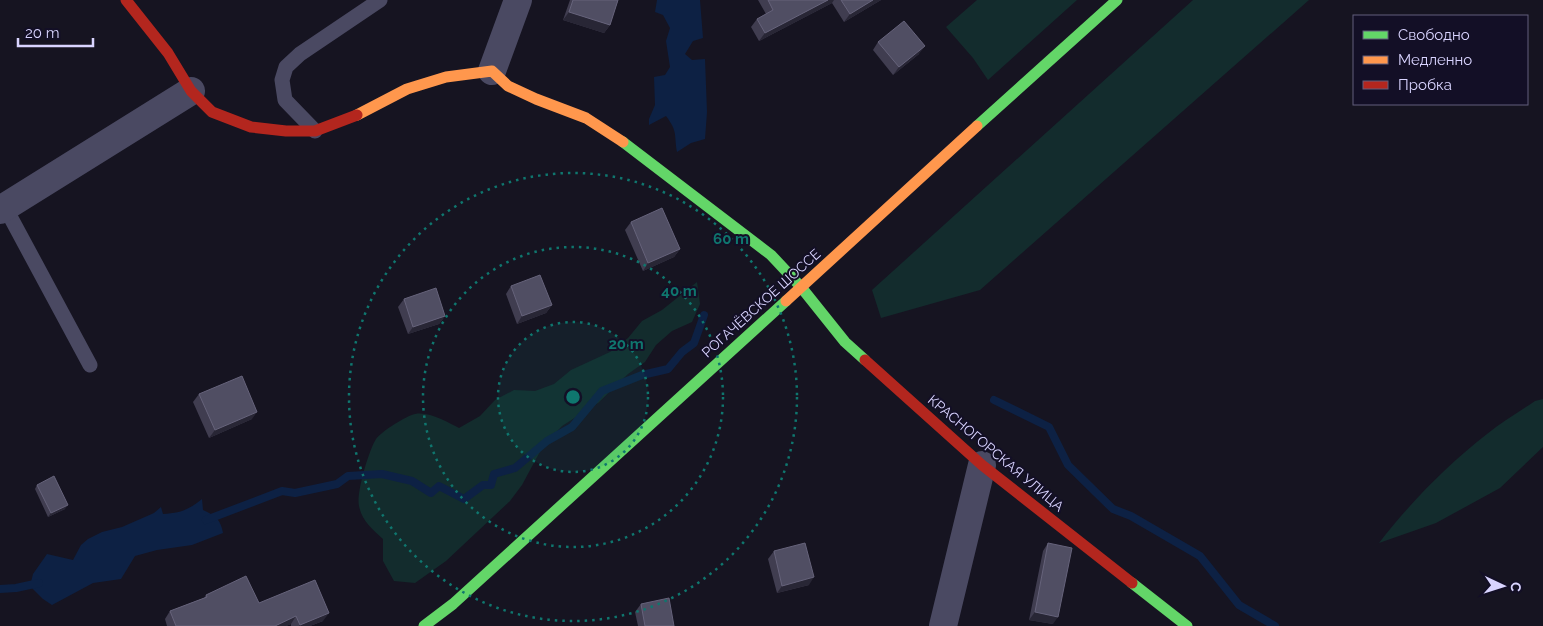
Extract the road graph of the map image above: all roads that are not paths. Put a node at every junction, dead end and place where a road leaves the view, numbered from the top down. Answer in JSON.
{"nodes":[{"id":1,"x":380,"y":0,"type":"edge"},
{"id":2,"x":518,"y":0,"type":"edge"},
{"id":3,"x":1117,"y":0,"type":"edge"},
{"id":4,"x":132,"y":2,"type":"edge"},
{"id":5,"x":492,"y":71,"type":"junction"},
{"id":6,"x":191,"y":91,"type":"junction"},
{"id":7,"x":315,"y":132,"type":"junction"},
{"id":8,"x":2,"y":209,"type":"edge"},
{"id":9,"x":801,"y":287,"type":"junction"},
{"id":10,"x":90,"y":365,"type":"dead end"},
{"id":11,"x":982,"y":465,"type":"junction"},
{"id":12,"x":424,"y":626,"type":"edge"},
{"id":13,"x":943,"y":626,"type":"edge"},
{"id":14,"x":1187,"y":626,"type":"edge"}],
"edges":[{"from":1,"to":7,"type":"lane"},
{"from":2,"to":5,"type":"street"},
{"from":3,"to":9,"type":"street","name":"РОГАЧЁВСКОЕ ШОССЕ"},
{"from":4,"to":6,"type":"street"},
{"from":5,"to":7,"type":"street"},
{"from":5,"to":9,"type":"street","name":"КРАСНОГОРСКАЯ УЛИЦА"},
{"from":6,"to":7,"type":"street"},
{"from":6,"to":8,"type":"street"},
{"from":8,"to":10,"type":"lane"},
{"from":9,"to":11,"type":"street","name":"КРАСНОГОРСКАЯ УЛИЦА"},
{"from":9,"to":12,"type":"street","name":"РОГАЧЁВСКОЕ ШОССЕ"},
{"from":11,"to":13,"type":"street"},
{"from":11,"to":14,"type":"street","name":"КРАСНОГОРСКАЯ УЛИЦА"}]}
